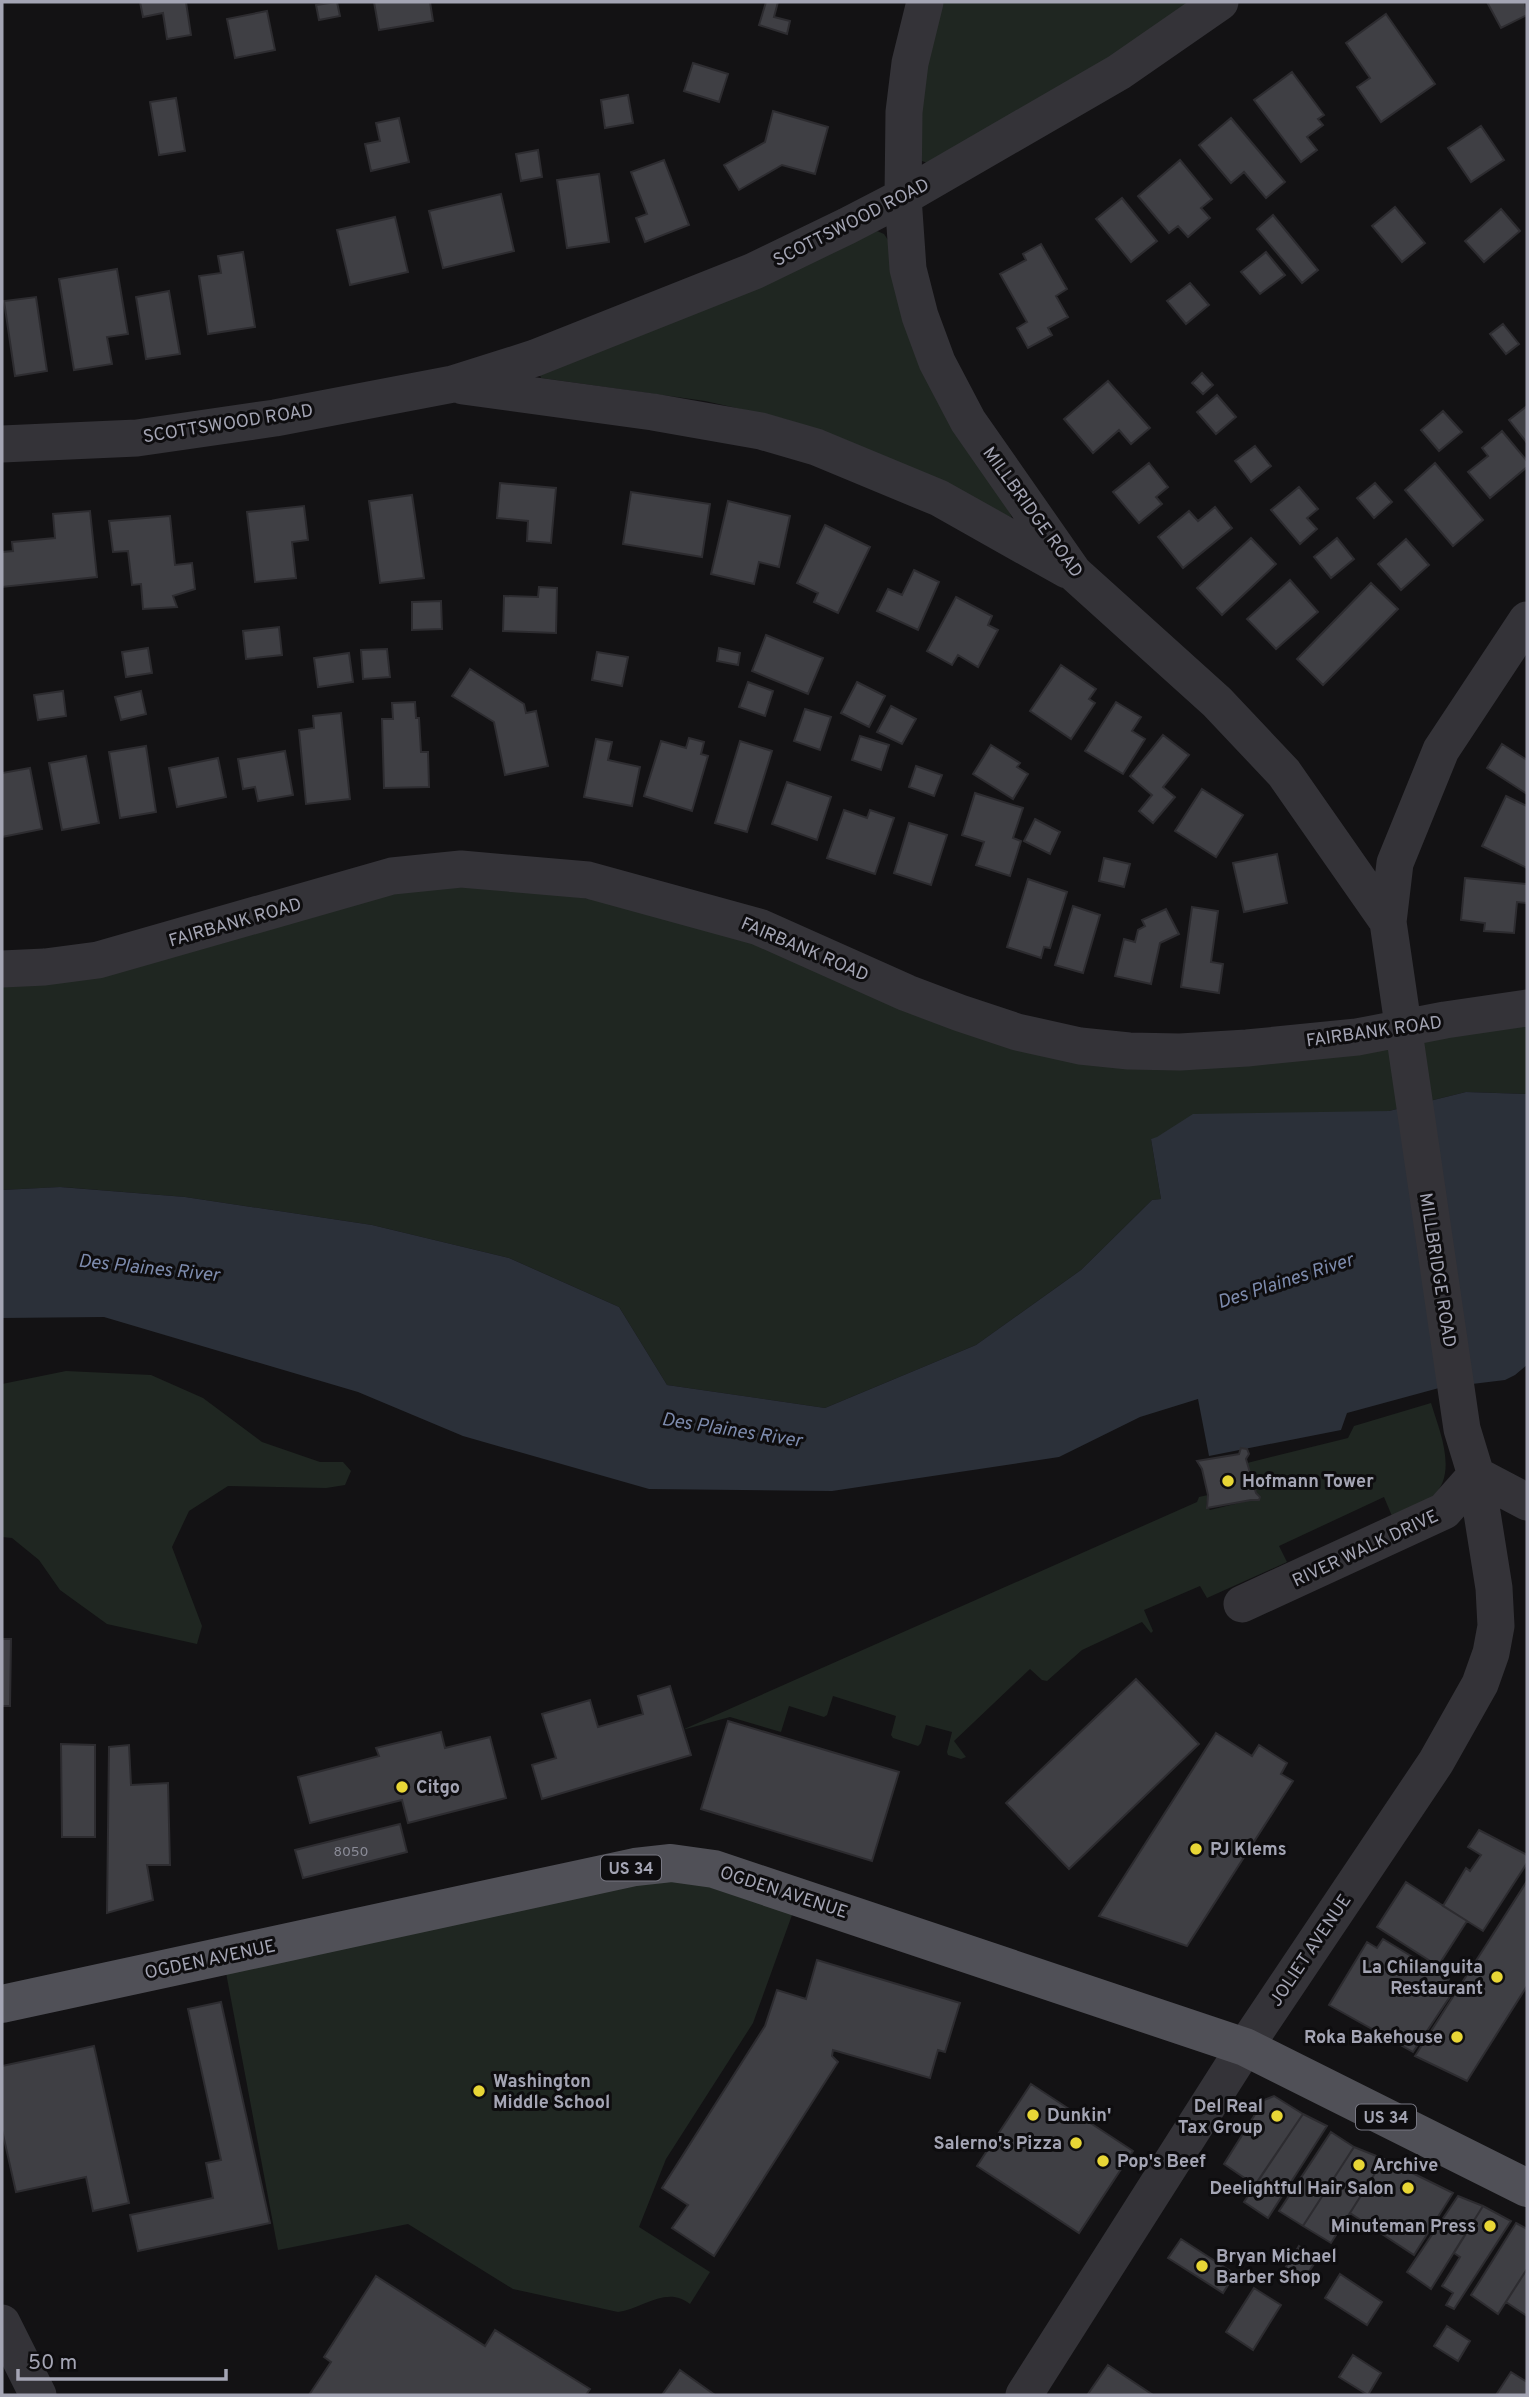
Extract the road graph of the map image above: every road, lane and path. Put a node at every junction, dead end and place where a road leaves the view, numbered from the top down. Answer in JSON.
{"nodes":[{"id":1,"x":925,"y":2,"type":"edge"},
{"id":2,"x":1220,"y":2,"type":"edge"},
{"id":3,"x":902,"y":197,"type":"junction"},
{"id":4,"x":453,"y":384,"type":"junction"},
{"id":5,"x":2,"y":444,"type":"edge"},
{"id":6,"x":1074,"y":573,"type":"junction"},
{"id":7,"x":1527,"y":620,"type":"edge"},
{"id":8,"x":1388,"y":922,"type":"junction"},
{"id":9,"x":2,"y":969,"type":"edge"},
{"id":10,"x":1527,"y":1008,"type":"edge"},
{"id":11,"x":1404,"y":1046,"type":"junction"},
{"id":12,"x":1476,"y":1475,"type":"junction"},
{"id":13,"x":1527,"y":1502,"type":"edge"},
{"id":14,"x":1242,"y":1605,"type":"dead end"},
{"id":15,"x":2,"y":2004,"type":"edge"},
{"id":16,"x":1245,"y":2047,"type":"junction"},
{"id":17,"x":1527,"y":2188,"type":"edge"},
{"id":18,"x":2,"y":2323,"type":"edge"},
{"id":19,"x":38,"y":2395,"type":"edge"},
{"id":20,"x":1024,"y":2395,"type":"edge"}],
"edges":[{"from":1,"to":3,"type":"street","name":"MILLBRIDGE ROAD"},
{"from":2,"to":3,"type":"street","name":"SCOTTSWOOD ROAD"},
{"from":3,"to":4,"type":"street","name":"SCOTTSWOOD ROAD"},
{"from":3,"to":6,"type":"street","name":"MILLBRIDGE ROAD"},
{"from":4,"to":5,"type":"street","name":"SCOTTSWOOD ROAD"},
{"from":4,"to":6,"type":"street","name":"SCOTTSWOOD ROAD"},
{"from":6,"to":8,"type":"street","name":"MILLBRIDGE ROAD"},
{"from":7,"to":8,"type":"street"},
{"from":8,"to":11,"type":"street","name":"MILLBRIDGE ROAD"},
{"from":9,"to":11,"type":"street","name":"FAIRBANK ROAD"},
{"from":10,"to":11,"type":"street","name":"FAIRBANK ROAD"},
{"from":11,"to":12,"type":"street","name":"MILLBRIDGE ROAD"},
{"from":12,"to":13,"type":"street"},
{"from":12,"to":14,"type":"street","name":"RIVER WALK DRIVE"},
{"from":12,"to":16,"type":"street","name":"JOLIET AVENUE"},
{"from":15,"to":16,"type":"main road","name":"OGDEN AVENUE","number":"US 34"},
{"from":16,"to":17,"type":"main road","name":"OGDEN AVENUE","number":"US 34"},
{"from":16,"to":20,"type":"street","name":"JOLIET AVENUE"},
{"from":18,"to":19,"type":"street"}]}
